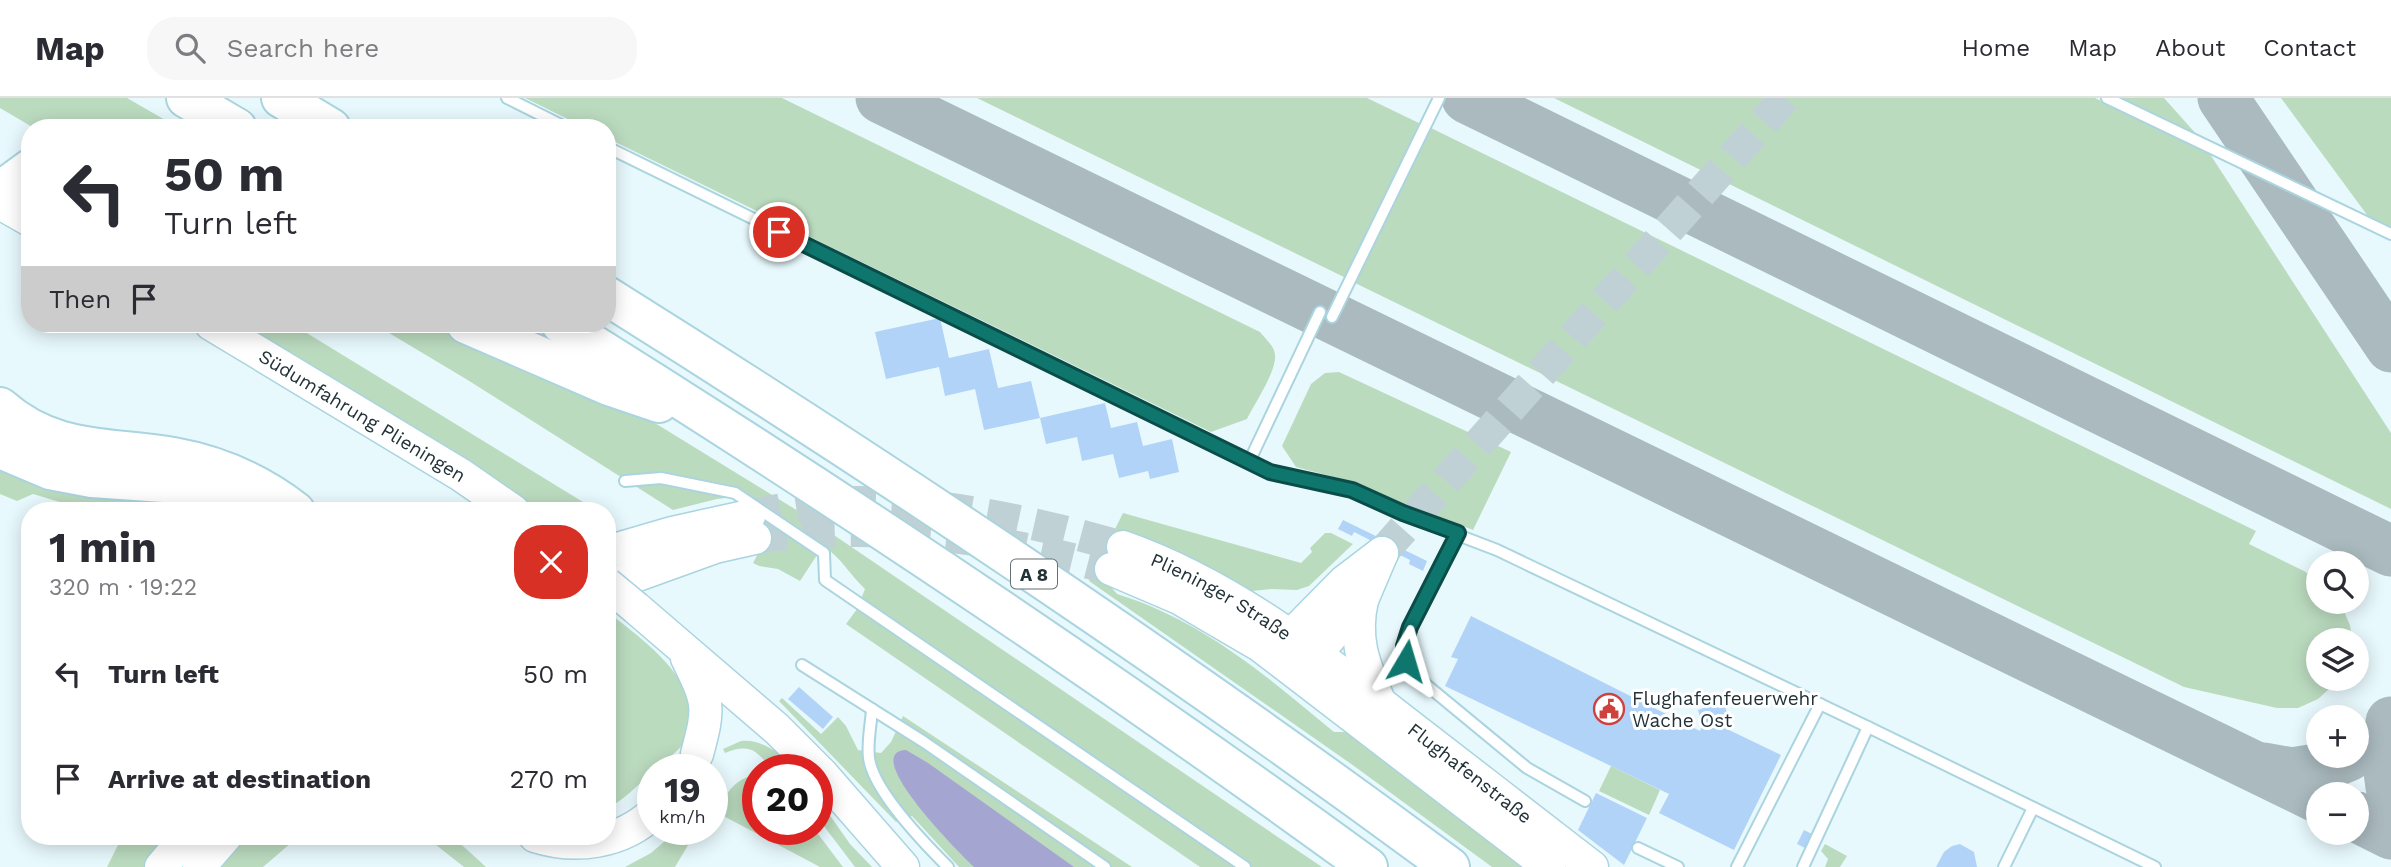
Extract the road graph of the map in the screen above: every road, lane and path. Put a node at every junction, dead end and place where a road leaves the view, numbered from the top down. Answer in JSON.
{"nodes":[{"id":1,"x":186,"y":98,"type":"edge"},
{"id":2,"x":281,"y":98,"type":"edge"},
{"id":3,"x":507,"y":98,"type":"edge"},
{"id":4,"x":1439,"y":98,"type":"edge"},
{"id":5,"x":2107,"y":98,"type":"edge"},
{"id":6,"x":222,"y":119,"type":"edge"},
{"id":7,"x":316,"y":119,"type":"edge"},
{"id":8,"x":549,"y":119,"type":"edge"},
{"id":9,"x":616,"y":152,"type":"edge"},
{"id":10,"x":21,"y":186,"type":"edge"},
{"id":11,"x":10,"y":206,"type":"edge"},
{"id":12,"x":2391,"y":234,"type":"edge"},
{"id":13,"x":616,"y":302,"type":"edge"},
{"id":14,"x":1320,"y":312,"type":"dead end"},
{"id":15,"x":1332,"y":317,"type":"dead end"},
{"id":16,"x":226,"y":333,"type":"edge"},
{"id":17,"x":487,"y":333,"type":"edge"},
{"id":18,"x":575,"y":333,"type":"edge"},
{"id":19,"x":0,"y":407,"type":"edge"},
{"id":20,"x":723,"y":426,"type":"junction"},
{"id":21,"x":0,"y":449,"type":"edge"},
{"id":22,"x":1249,"y":462,"type":"junction"},
{"id":23,"x":625,"y":481,"type":"dead end"},
{"id":24,"x":226,"y":502,"type":"edge"},
{"id":25,"x":282,"y":502,"type":"edge"},
{"id":26,"x":500,"y":502,"type":"edge"},
{"id":27,"x":1458,"y":533,"type":"junction"},
{"id":28,"x":616,"y":549,"type":"edge"},
{"id":29,"x":1117,"y":558,"type":"tunnel mouth"},
{"id":30,"x":616,"y":582,"type":"edge"},
{"id":31,"x":616,"y":592,"type":"edge"},
{"id":32,"x":1362,"y":600,"type":"junction"},
{"id":33,"x":1281,"y":644,"type":"junction"},
{"id":34,"x":682,"y":647,"type":"junction"},
{"id":35,"x":1308,"y":664,"type":"junction"},
{"id":36,"x":802,"y":665,"type":"dead end"},
{"id":37,"x":1379,"y":702,"type":"junction"},
{"id":38,"x":747,"y":703,"type":"junction"},
{"id":39,"x":1820,"y":704,"type":"junction"},
{"id":40,"x":872,"y":709,"type":"junction"},
{"id":41,"x":1868,"y":727,"type":"junction"},
{"id":42,"x":695,"y":754,"type":"edge"},
{"id":43,"x":699,"y":754,"type":"edge"},
{"id":44,"x":1584,"y":801,"type":"dead end"},
{"id":45,"x":2033,"y":808,"type":"junction"},
{"id":46,"x":637,"y":826,"type":"edge"},
{"id":47,"x":616,"y":836,"type":"edge"},
{"id":48,"x":179,"y":845,"type":"edge"},
{"id":49,"x":218,"y":845,"type":"edge"},
{"id":50,"x":1638,"y":848,"type":"dead end"},
{"id":51,"x":161,"y":867,"type":"edge"},
{"id":52,"x":199,"y":867,"type":"edge"},
{"id":53,"x":903,"y":867,"type":"edge"},
{"id":54,"x":948,"y":867,"type":"edge"},
{"id":55,"x":1105,"y":867,"type":"edge"},
{"id":56,"x":1245,"y":867,"type":"edge"},
{"id":57,"x":1368,"y":867,"type":"edge"},
{"id":58,"x":1450,"y":867,"type":"edge"},
{"id":59,"x":1549,"y":867,"type":"edge"},
{"id":60,"x":1592,"y":867,"type":"edge"},
{"id":61,"x":1678,"y":867,"type":"edge"},
{"id":62,"x":1737,"y":867,"type":"edge"},
{"id":63,"x":1803,"y":867,"type":"edge"},
{"id":64,"x":2004,"y":867,"type":"edge"},
{"id":65,"x":2155,"y":867,"type":"edge"}],
"edges":[{"from":1,"to":6,"type":"highway"},
{"from":2,"to":7,"type":"highway"},
{"from":3,"to":8,"type":"lane"},
{"from":4,"to":15,"type":"lane"},
{"from":5,"to":12,"type":"lane"},
{"from":9,"to":22,"type":"lane"},
{"from":10,"to":11,"type":"highway"},
{"from":13,"to":58,"type":"highway","number":"A 8"},
{"from":14,"to":22,"type":"lane"},
{"from":16,"to":26,"type":"main road","name":"Südumfahrung Plieningen"},
{"from":17,"to":20,"type":"highway"},
{"from":18,"to":20,"type":"highway","number":"A 8"},
{"from":19,"to":25,"type":"highway"},
{"from":20,"to":57,"type":"highway","number":"A 8"},
{"from":21,"to":24,"type":"highway"},
{"from":22,"to":27,"type":"lane"},
{"from":23,"to":56,"type":"lane"},
{"from":27,"to":39,"type":"lane"},
{"from":27,"to":44,"type":"lane"},
{"from":28,"to":30,"type":"main road"},
{"from":29,"to":33,"type":"main road","name":"Plieninger Straße"},
{"from":31,"to":34,"type":"main road","bridge":true},
{"from":32,"to":33,"type":"main road"},
{"from":32,"to":35,"type":"main road"},
{"from":32,"to":37,"type":"main road"},
{"from":33,"to":35,"type":"main road","name":"Plieninger Straße"},
{"from":34,"to":38,"type":"main road"},
{"from":34,"to":42,"type":"main road"},
{"from":35,"to":37,"type":"main road","name":"Flughafenstraße"},
{"from":35,"to":59,"type":"main road","name":"Flughafenstraße"},
{"from":36,"to":40,"type":"lane"},
{"from":37,"to":60,"type":"main road","name":"Flughafenstraße"},
{"from":38,"to":43,"type":"main road"},
{"from":38,"to":53,"type":"main road"},
{"from":39,"to":41,"type":"lane"},
{"from":39,"to":62,"type":"lane"},
{"from":40,"to":54,"type":"lane"},
{"from":40,"to":55,"type":"lane"},
{"from":41,"to":45,"type":"lane"},
{"from":41,"to":63,"type":"lane"},
{"from":45,"to":64,"type":"lane"},
{"from":45,"to":65,"type":"lane"},
{"from":46,"to":47,"type":"main road"},
{"from":48,"to":51,"type":"main road"},
{"from":49,"to":52,"type":"main road"},
{"from":50,"to":61,"type":"lane"}]}
